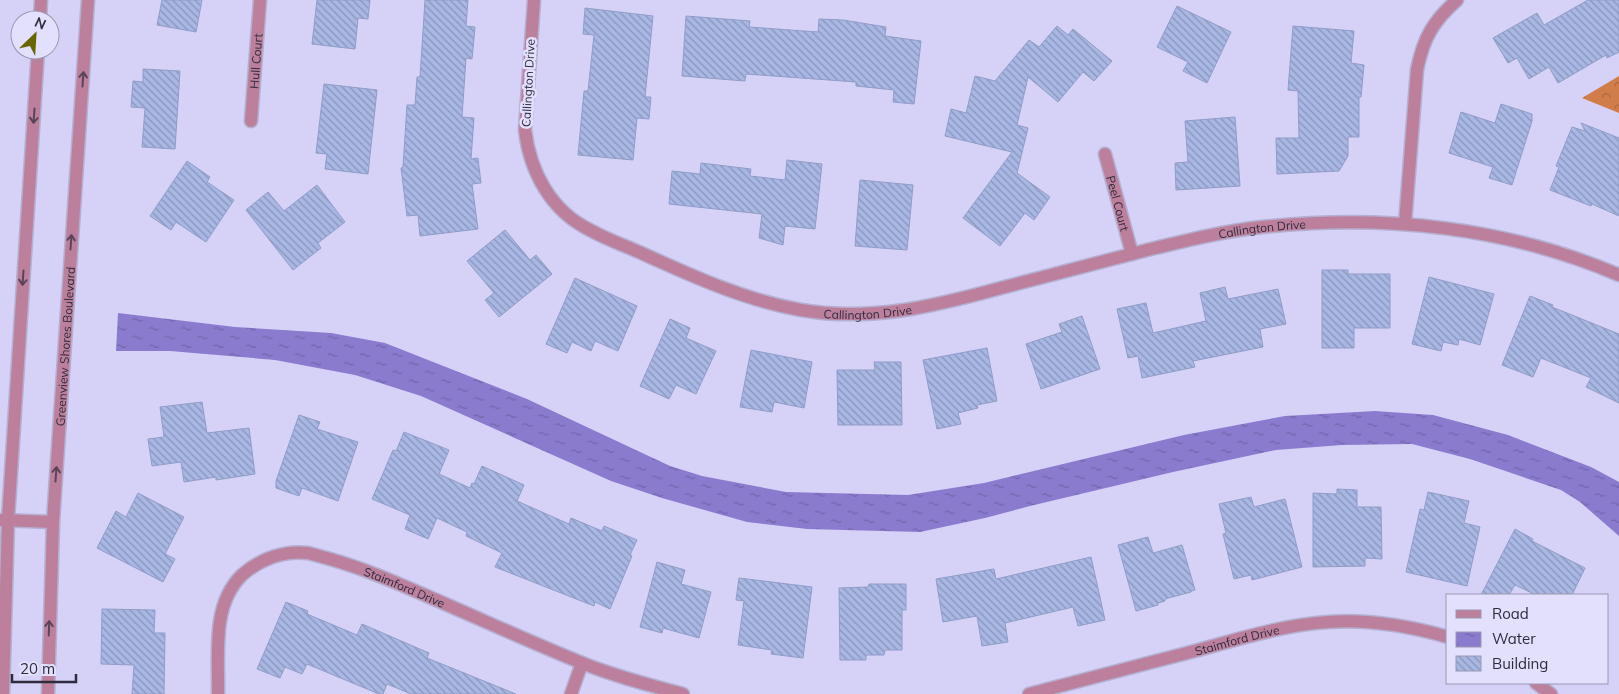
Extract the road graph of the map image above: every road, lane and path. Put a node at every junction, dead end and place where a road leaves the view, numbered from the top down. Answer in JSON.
{"nodes":[{"id":1,"x":88,"y":0,"type":"edge"},
{"id":2,"x":260,"y":0,"type":"edge"},
{"id":3,"x":534,"y":0,"type":"edge"},
{"id":4,"x":1457,"y":0,"type":"edge"},
{"id":5,"x":37,"y":60,"type":"edge"},
{"id":6,"x":251,"y":122,"type":"dead end"},
{"id":7,"x":1105,"y":154,"type":"dead end"},
{"id":8,"x":1405,"y":224,"type":"junction"},
{"id":9,"x":1132,"y":254,"type":"junction"},
{"id":10,"x":1619,"y":275,"type":"edge"},
{"id":11,"x":4,"y":520,"type":"edge"},
{"id":12,"x":53,"y":522,"type":"junction"},
{"id":13,"x":1446,"y":636,"type":"edge"},
{"id":14,"x":582,"y":663,"type":"junction"},
{"id":15,"x":1537,"y":684,"type":"edge"},
{"id":16,"x":3,"y":694,"type":"edge"},
{"id":17,"x":48,"y":694,"type":"edge"},
{"id":18,"x":218,"y":694,"type":"edge"},
{"id":19,"x":571,"y":694,"type":"edge"},
{"id":20,"x":683,"y":694,"type":"edge"},
{"id":21,"x":1029,"y":694,"type":"edge"},
{"id":22,"x":1551,"y":694,"type":"edge"}],
"edges":[{"from":12,"to":1,"type":"street","name":"Greenview Shores Boulevard","one_way":true},
{"from":2,"to":6,"type":"street","name":"Hull Court"},
{"from":3,"to":9,"type":"street","name":"Callington Drive"},
{"from":4,"to":8,"type":"street"},
{"from":5,"to":11,"type":"street","one_way":true},
{"from":7,"to":9,"type":"street","name":"Peel Court"},
{"from":8,"to":9,"type":"street","name":"Callington Drive"},
{"from":8,"to":10,"type":"street","name":"Callington Drive"},
{"from":11,"to":12,"type":"street"},
{"from":11,"to":16,"type":"street"},
{"from":17,"to":12,"type":"street","name":"Greenview Shores Boulevard","one_way":true},
{"from":13,"to":21,"type":"street","name":"Staimford Drive"},
{"from":14,"to":18,"type":"street","name":"Staimford Drive"},
{"from":14,"to":19,"type":"street"},
{"from":14,"to":20,"type":"street","name":"Staimford Drive"},
{"from":15,"to":22,"type":"street"}]}
